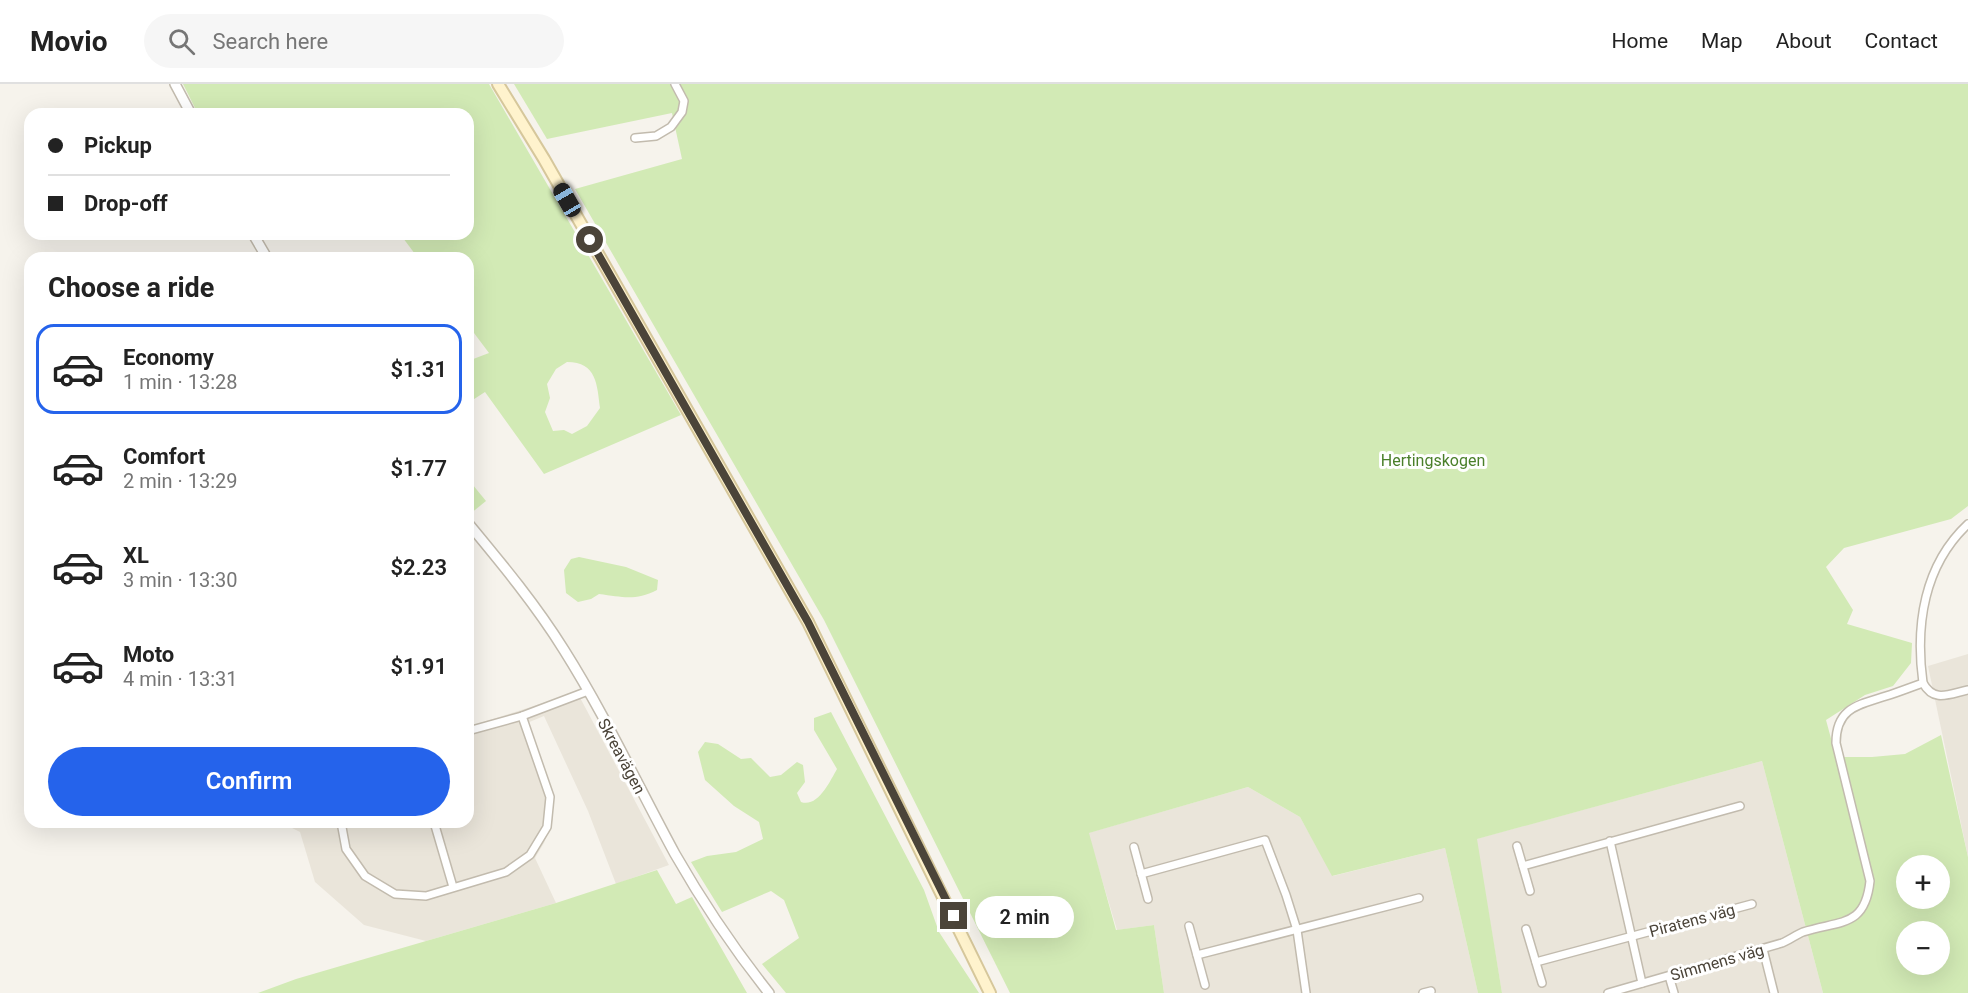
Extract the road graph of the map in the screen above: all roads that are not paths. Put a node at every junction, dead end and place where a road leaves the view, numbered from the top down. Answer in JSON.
{"nodes":[{"id":1,"x":175,"y":84,"type":"edge"},
{"id":2,"x":498,"y":84,"type":"edge"},
{"id":3,"x":675,"y":84,"type":"edge"},
{"id":4,"x":188,"y":108,"type":"edge"},
{"id":5,"x":635,"y":138,"type":"dead end"},
{"id":6,"x":1968,"y":524,"type":"edge"},
{"id":7,"x":474,"y":531,"type":"edge"},
{"id":8,"x":1923,"y":683,"type":"junction"},
{"id":9,"x":1968,"y":690,"type":"edge"},
{"id":10,"x":588,"y":691,"type":"junction"},
{"id":11,"x":522,"y":716,"type":"junction"},
{"id":12,"x":474,"y":729,"type":"edge"},
{"id":13,"x":1740,"y":806,"type":"dead end"},
{"id":14,"x":342,"y":828,"type":"edge"},
{"id":15,"x":436,"y":828,"type":"edge"},
{"id":16,"x":1610,"y":841,"type":"junction"},
{"id":17,"x":1517,"y":846,"type":"dead end"},
{"id":18,"x":1134,"y":847,"type":"dead end"},
{"id":19,"x":1523,"y":866,"type":"junction"},
{"id":20,"x":1141,"y":874,"type":"junction"},
{"id":21,"x":453,"y":887,"type":"junction"},
{"id":22,"x":1530,"y":891,"type":"dead end"},
{"id":23,"x":1419,"y":898,"type":"dead end"},
{"id":24,"x":1148,"y":899,"type":"dead end"},
{"id":25,"x":1752,"y":904,"type":"dead end"},
{"id":26,"x":1189,"y":926,"type":"dead end"},
{"id":27,"x":1526,"y":929,"type":"dead end"},
{"id":28,"x":1297,"y":930,"type":"junction"},
{"id":29,"x":1631,"y":936,"type":"junction"},
{"id":30,"x":1763,"y":949,"type":"junction"},
{"id":31,"x":1197,"y":955,"type":"junction"},
{"id":32,"x":1536,"y":962,"type":"junction"},
{"id":33,"x":1669,"y":976,"type":"junction"},
{"id":34,"x":1642,"y":983,"type":"junction"},
{"id":35,"x":1542,"y":984,"type":"dead end"},
{"id":36,"x":1205,"y":985,"type":"dead end"},
{"id":37,"x":769,"y":993,"type":"edge"},
{"id":38,"x":990,"y":993,"type":"edge"},
{"id":39,"x":1306,"y":993,"type":"edge"},
{"id":40,"x":1608,"y":993,"type":"edge"},
{"id":41,"x":1674,"y":993,"type":"edge"},
{"id":42,"x":1774,"y":993,"type":"edge"}],
"edges":[{"from":1,"to":4,"type":"street"},
{"from":2,"to":38,"type":"main road"},
{"from":3,"to":5,"type":"street"},
{"from":6,"to":8,"type":"street"},
{"from":7,"to":10,"type":"street","name":"Skreavägen"},
{"from":8,"to":9,"type":"street"},
{"from":8,"to":30,"type":"street","name":"Simmens väg"},
{"from":10,"to":11,"type":"street"},
{"from":10,"to":37,"type":"street","name":"Skreavägen"},
{"from":11,"to":12,"type":"street"},
{"from":11,"to":21,"type":"street"},
{"from":13,"to":16,"type":"street"},
{"from":14,"to":21,"type":"street"},
{"from":15,"to":21,"type":"street"},
{"from":16,"to":19,"type":"street"},
{"from":16,"to":29,"type":"street"},
{"from":17,"to":19,"type":"street"},
{"from":18,"to":20,"type":"street"},
{"from":19,"to":22,"type":"street"},
{"from":20,"to":24,"type":"street"},
{"from":20,"to":28,"type":"street"},
{"from":23,"to":28,"type":"street"},
{"from":25,"to":29,"type":"street","name":"Piratens väg"},
{"from":26,"to":31,"type":"street"},
{"from":27,"to":32,"type":"street"},
{"from":28,"to":31,"type":"street"},
{"from":28,"to":39,"type":"street"},
{"from":29,"to":32,"type":"street","name":"Piratens väg"},
{"from":29,"to":34,"type":"street"},
{"from":30,"to":33,"type":"street","name":"Simmens väg"},
{"from":30,"to":42,"type":"street"},
{"from":31,"to":36,"type":"street"},
{"from":32,"to":35,"type":"street"},
{"from":33,"to":34,"type":"street","name":"Simmens väg"},
{"from":33,"to":41,"type":"street"},
{"from":34,"to":40,"type":"street","name":"Simmens väg"}]}
